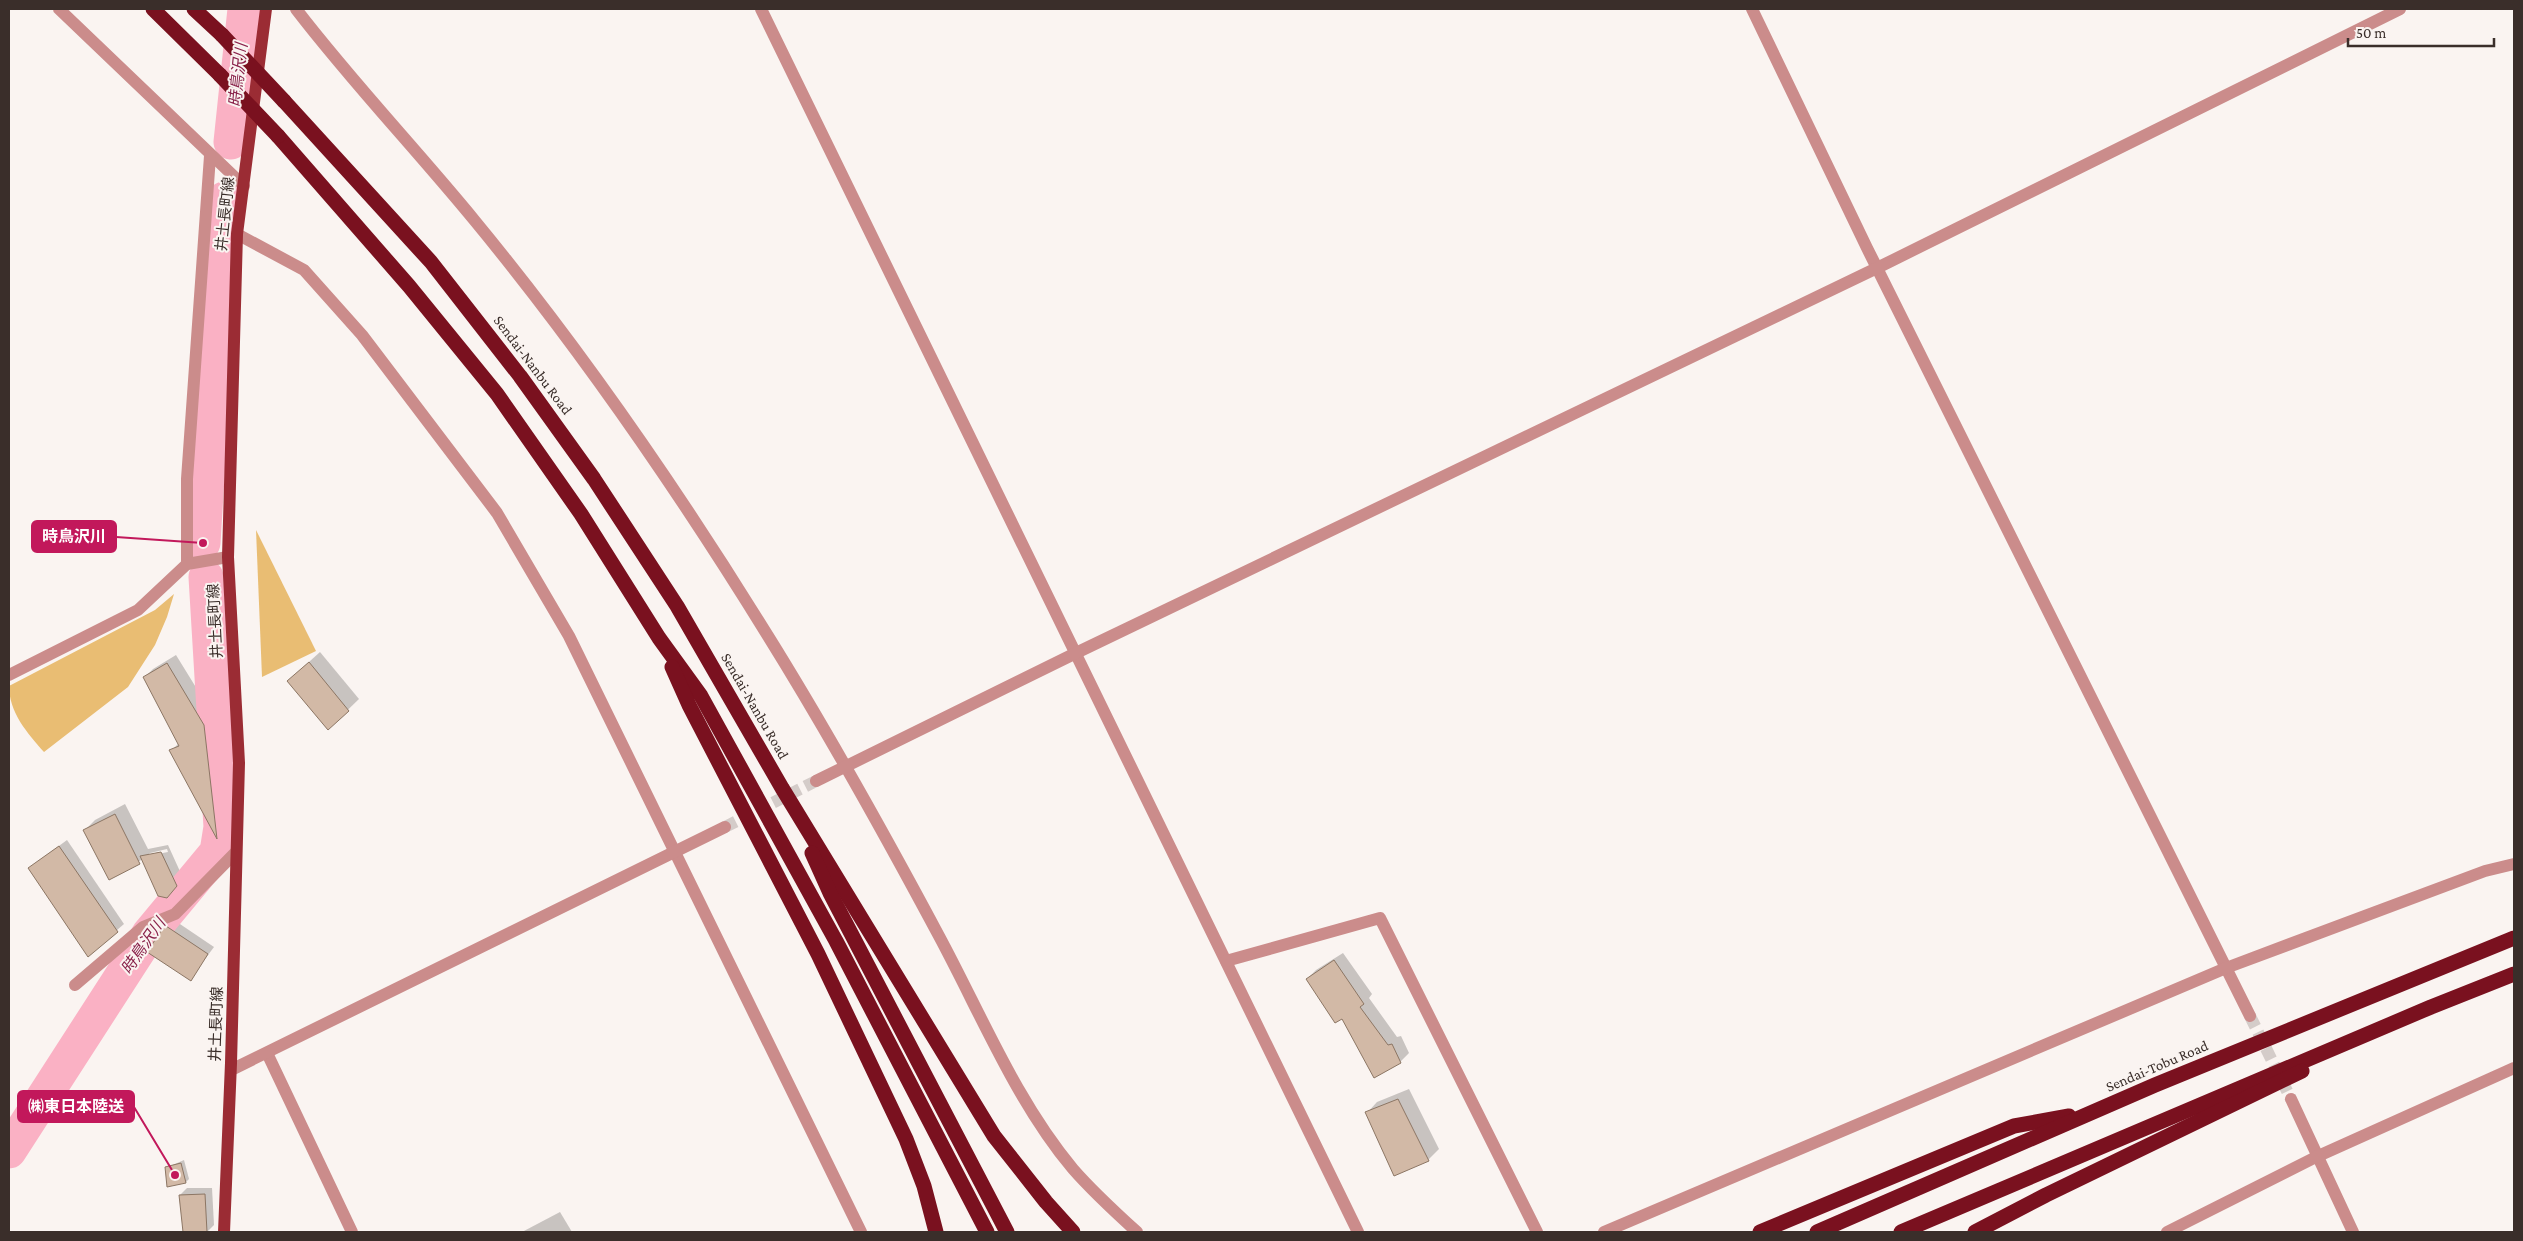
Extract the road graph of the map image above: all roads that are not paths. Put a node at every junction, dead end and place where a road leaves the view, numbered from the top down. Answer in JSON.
{"nodes":[{"id":1,"x":59,"y":9,"type":"edge"},
{"id":2,"x":153,"y":9,"type":"edge"},
{"id":3,"x":194,"y":9,"type":"edge"},
{"id":4,"x":266,"y":9,"type":"edge"},
{"id":5,"x":296,"y":9,"type":"edge"},
{"id":6,"x":761,"y":9,"type":"edge"},
{"id":7,"x":1752,"y":9,"type":"edge"},
{"id":8,"x":2400,"y":9,"type":"edge"},
{"id":9,"x":210,"y":156,"type":"junction"},
{"id":10,"x":244,"y":186,"type":"junction"},
{"id":11,"x":237,"y":234,"type":"junction"},
{"id":12,"x":1877,"y":268,"type":"junction"},
{"id":13,"x":228,"y":557,"type":"junction"},
{"id":14,"x":187,"y":564,"type":"junction"},
{"id":15,"x":659,"y":638,"type":"junction"},
{"id":16,"x":1076,"y":653,"type":"junction"},
{"id":17,"x":9,"y":675,"type":"edge"},
{"id":18,"x":845,"y":767,"type":"junction"},
{"id":19,"x":816,"y":781,"type":"tunnel mouth"},
{"id":20,"x":782,"y":788,"type":"junction"},
{"id":21,"x":725,"y":827,"type":"tunnel mouth"},
{"id":22,"x":675,"y":851,"type":"junction"},
{"id":23,"x":236,"y":852,"type":"junction"},
{"id":24,"x":2514,"y":864,"type":"edge"},
{"id":25,"x":2514,"y":938,"type":"edge"},
{"id":26,"x":1226,"y":960,"type":"junction"},
{"id":27,"x":2226,"y":968,"type":"junction"},
{"id":28,"x":2514,"y":974,"type":"edge"},
{"id":29,"x":75,"y":985,"type":"dead end"},
{"id":30,"x":2431,"y":1007,"type":"junction"},
{"id":31,"x":2250,"y":1016,"type":"tunnel mouth"},
{"id":32,"x":267,"y":1053,"type":"junction"},
{"id":33,"x":2514,"y":1068,"type":"edge"},
{"id":34,"x":231,"y":1070,"type":"junction"},
{"id":35,"x":2291,"y":1099,"type":"tunnel mouth"},
{"id":36,"x":2096,"y":1111,"type":"junction"},
{"id":37,"x":2316,"y":1157,"type":"junction"},
{"id":38,"x":224,"y":1232,"type":"edge"},
{"id":39,"x":352,"y":1232,"type":"edge"},
{"id":40,"x":861,"y":1232,"type":"edge"},
{"id":41,"x":936,"y":1232,"type":"edge"},
{"id":42,"x":987,"y":1232,"type":"edge"},
{"id":43,"x":1007,"y":1232,"type":"edge"},
{"id":44,"x":1073,"y":1232,"type":"edge"},
{"id":45,"x":1137,"y":1232,"type":"edge"},
{"id":46,"x":1358,"y":1232,"type":"edge"},
{"id":47,"x":1537,"y":1232,"type":"edge"},
{"id":48,"x":1604,"y":1232,"type":"edge"},
{"id":49,"x":1760,"y":1232,"type":"edge"},
{"id":50,"x":1817,"y":1232,"type":"edge"},
{"id":51,"x":1901,"y":1232,"type":"edge"},
{"id":52,"x":1976,"y":1232,"type":"edge"},
{"id":53,"x":2167,"y":1232,"type":"edge"},
{"id":54,"x":2353,"y":1232,"type":"edge"}],
"edges":[{"from":1,"to":9,"type":"street"},
{"from":2,"to":15,"type":"highway","bridge":true},
{"from":3,"to":20,"type":"highway","name":"Sendai-Nanbu Road","bridge":true},
{"from":4,"to":10,"type":"main road","name":"井土長町線"},
{"from":5,"to":18,"type":"street"},
{"from":6,"to":16,"type":"street"},
{"from":7,"to":12,"type":"street"},
{"from":8,"to":12,"type":"street"},
{"from":9,"to":10,"type":"street"},
{"from":9,"to":14,"type":"street"},
{"from":10,"to":11,"type":"main road","name":"井土長町線"},
{"from":11,"to":13,"type":"main road","name":"井土長町線"},
{"from":11,"to":22,"type":"street"},
{"from":12,"to":16,"type":"street"},
{"from":12,"to":27,"type":"street"},
{"from":13,"to":14,"type":"street"},
{"from":13,"to":23,"type":"main road","name":"井土長町線"},
{"from":14,"to":17,"type":"street"},
{"from":15,"to":41,"type":"highway"},
{"from":15,"to":42,"type":"highway"},
{"from":16,"to":18,"type":"street"},
{"from":16,"to":26,"type":"street"},
{"from":18,"to":19,"type":"street"},
{"from":18,"to":45,"type":"street"},
{"from":20,"to":43,"type":"highway"},
{"from":20,"to":44,"type":"highway"},
{"from":21,"to":22,"type":"street"},
{"from":22,"to":32,"type":"street"},
{"from":22,"to":40,"type":"street"},
{"from":23,"to":29,"type":"street"},
{"from":23,"to":34,"type":"main road","name":"井土長町線"},
{"from":24,"to":27,"type":"street"},
{"from":25,"to":36,"type":"highway","name":"Sendai-Tobu Road"},
{"from":26,"to":46,"type":"street"},
{"from":26,"to":47,"type":"street"},
{"from":27,"to":31,"type":"street"},
{"from":27,"to":48,"type":"street"},
{"from":28,"to":30,"type":"highway"},
{"from":30,"to":51,"type":"highway"},
{"from":30,"to":52,"type":"highway"},
{"from":32,"to":34,"type":"street"},
{"from":32,"to":39,"type":"street"},
{"from":33,"to":37,"type":"street"},
{"from":34,"to":38,"type":"main road","name":"井土長町線"},
{"from":35,"to":37,"type":"street"},
{"from":36,"to":49,"type":"highway"},
{"from":36,"to":50,"type":"highway","name":"Sendai-Tobu Road"},
{"from":37,"to":53,"type":"street"},
{"from":37,"to":54,"type":"street"}]}
